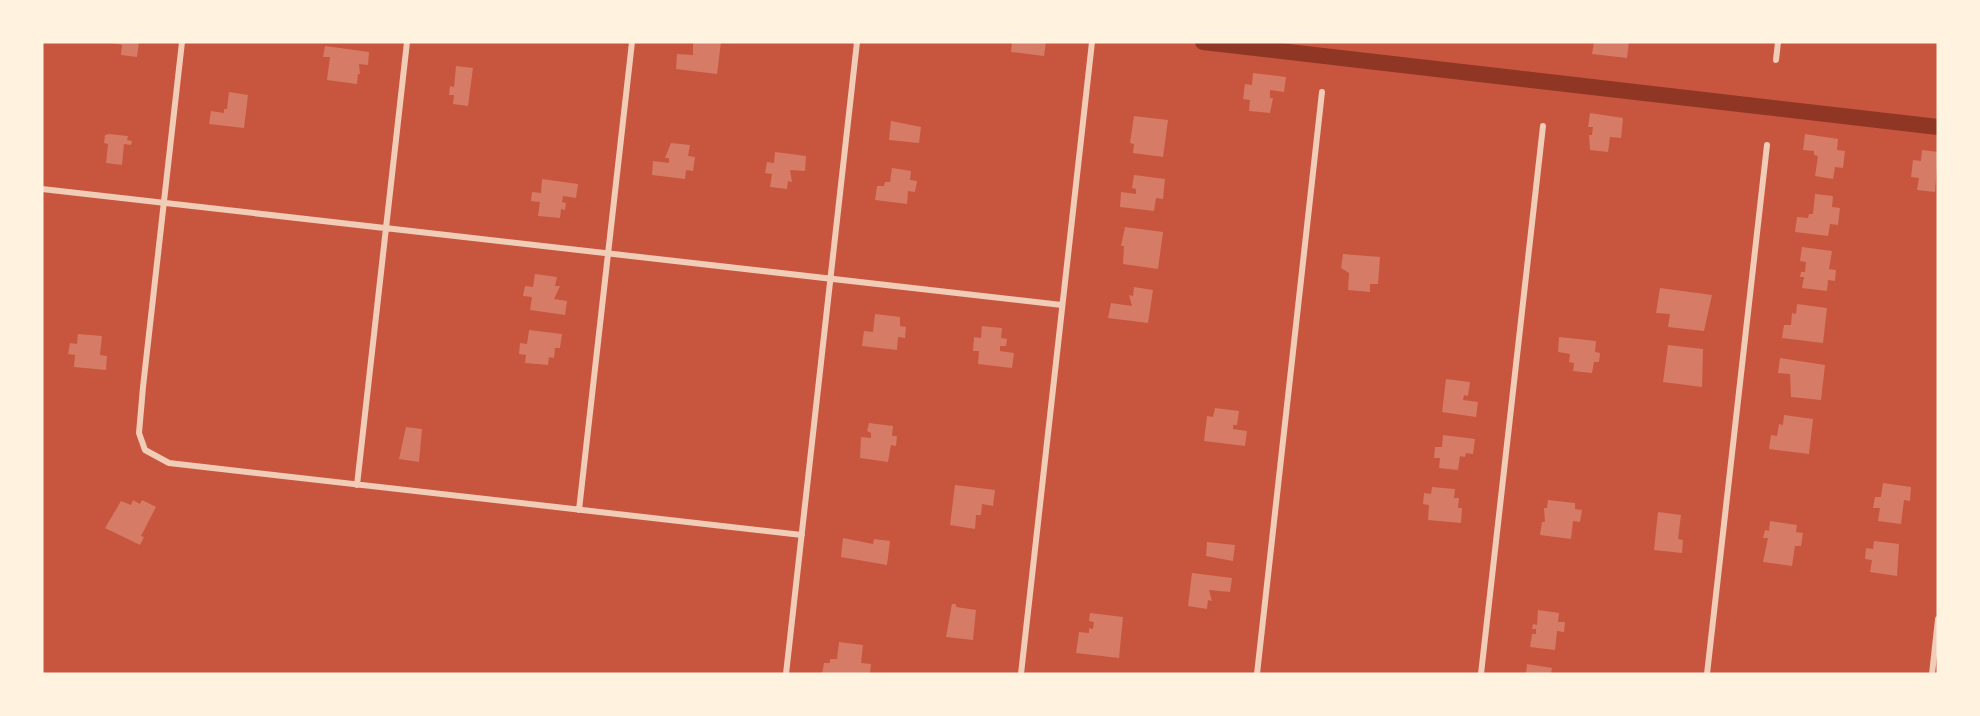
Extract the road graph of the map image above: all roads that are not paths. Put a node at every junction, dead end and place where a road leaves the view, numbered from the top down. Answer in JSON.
{"nodes":[{"id":1,"x":182,"y":42,"type":"edge"},
{"id":2,"x":407,"y":42,"type":"edge"},
{"id":3,"x":632,"y":42,"type":"edge"},
{"id":4,"x":857,"y":42,"type":"edge"},
{"id":5,"x":1092,"y":42,"type":"edge"},
{"id":6,"x":1778,"y":42,"type":"edge"},
{"id":7,"x":1776,"y":60,"type":"dead end"},
{"id":8,"x":1322,"y":92,"type":"dead end"},
{"id":9,"x":1544,"y":126,"type":"dead end"},
{"id":10,"x":1767,"y":145,"type":"dead end"},
{"id":11,"x":42,"y":189,"type":"edge"},
{"id":12,"x":163,"y":204,"type":"junction"},
{"id":13,"x":386,"y":229,"type":"junction"},
{"id":14,"x":608,"y":254,"type":"junction"},
{"id":15,"x":830,"y":279,"type":"junction"},
{"id":16,"x":1062,"y":305,"type":"junction"},
{"id":17,"x":357,"y":484,"type":"junction"},
{"id":18,"x":579,"y":510,"type":"junction"},
{"id":19,"x":802,"y":535,"type":"junction"},
{"id":20,"x":1938,"y":619,"type":"edge"},
{"id":21,"x":786,"y":674,"type":"edge"},
{"id":22,"x":1021,"y":674,"type":"edge"},
{"id":23,"x":1257,"y":674,"type":"edge"},
{"id":24,"x":1481,"y":674,"type":"edge"},
{"id":25,"x":1707,"y":674,"type":"edge"},
{"id":26,"x":1932,"y":674,"type":"edge"}],
"edges":[{"from":1,"to":12,"type":"street"},
{"from":2,"to":13,"type":"street"},
{"from":3,"to":14,"type":"street"},
{"from":4,"to":15,"type":"street"},
{"from":5,"to":16,"type":"street"},
{"from":6,"to":7,"type":"street"},
{"from":8,"to":23,"type":"street"},
{"from":9,"to":24,"type":"street"},
{"from":10,"to":25,"type":"street"},
{"from":11,"to":12,"type":"street"},
{"from":12,"to":13,"type":"street"},
{"from":12,"to":17,"type":"street"},
{"from":13,"to":14,"type":"street"},
{"from":13,"to":17,"type":"street"},
{"from":14,"to":15,"type":"street"},
{"from":14,"to":18,"type":"street"},
{"from":15,"to":16,"type":"street"},
{"from":15,"to":19,"type":"street"},
{"from":16,"to":22,"type":"street"},
{"from":17,"to":18,"type":"street"},
{"from":18,"to":19,"type":"street"},
{"from":19,"to":21,"type":"street"},
{"from":20,"to":26,"type":"street"}]}
